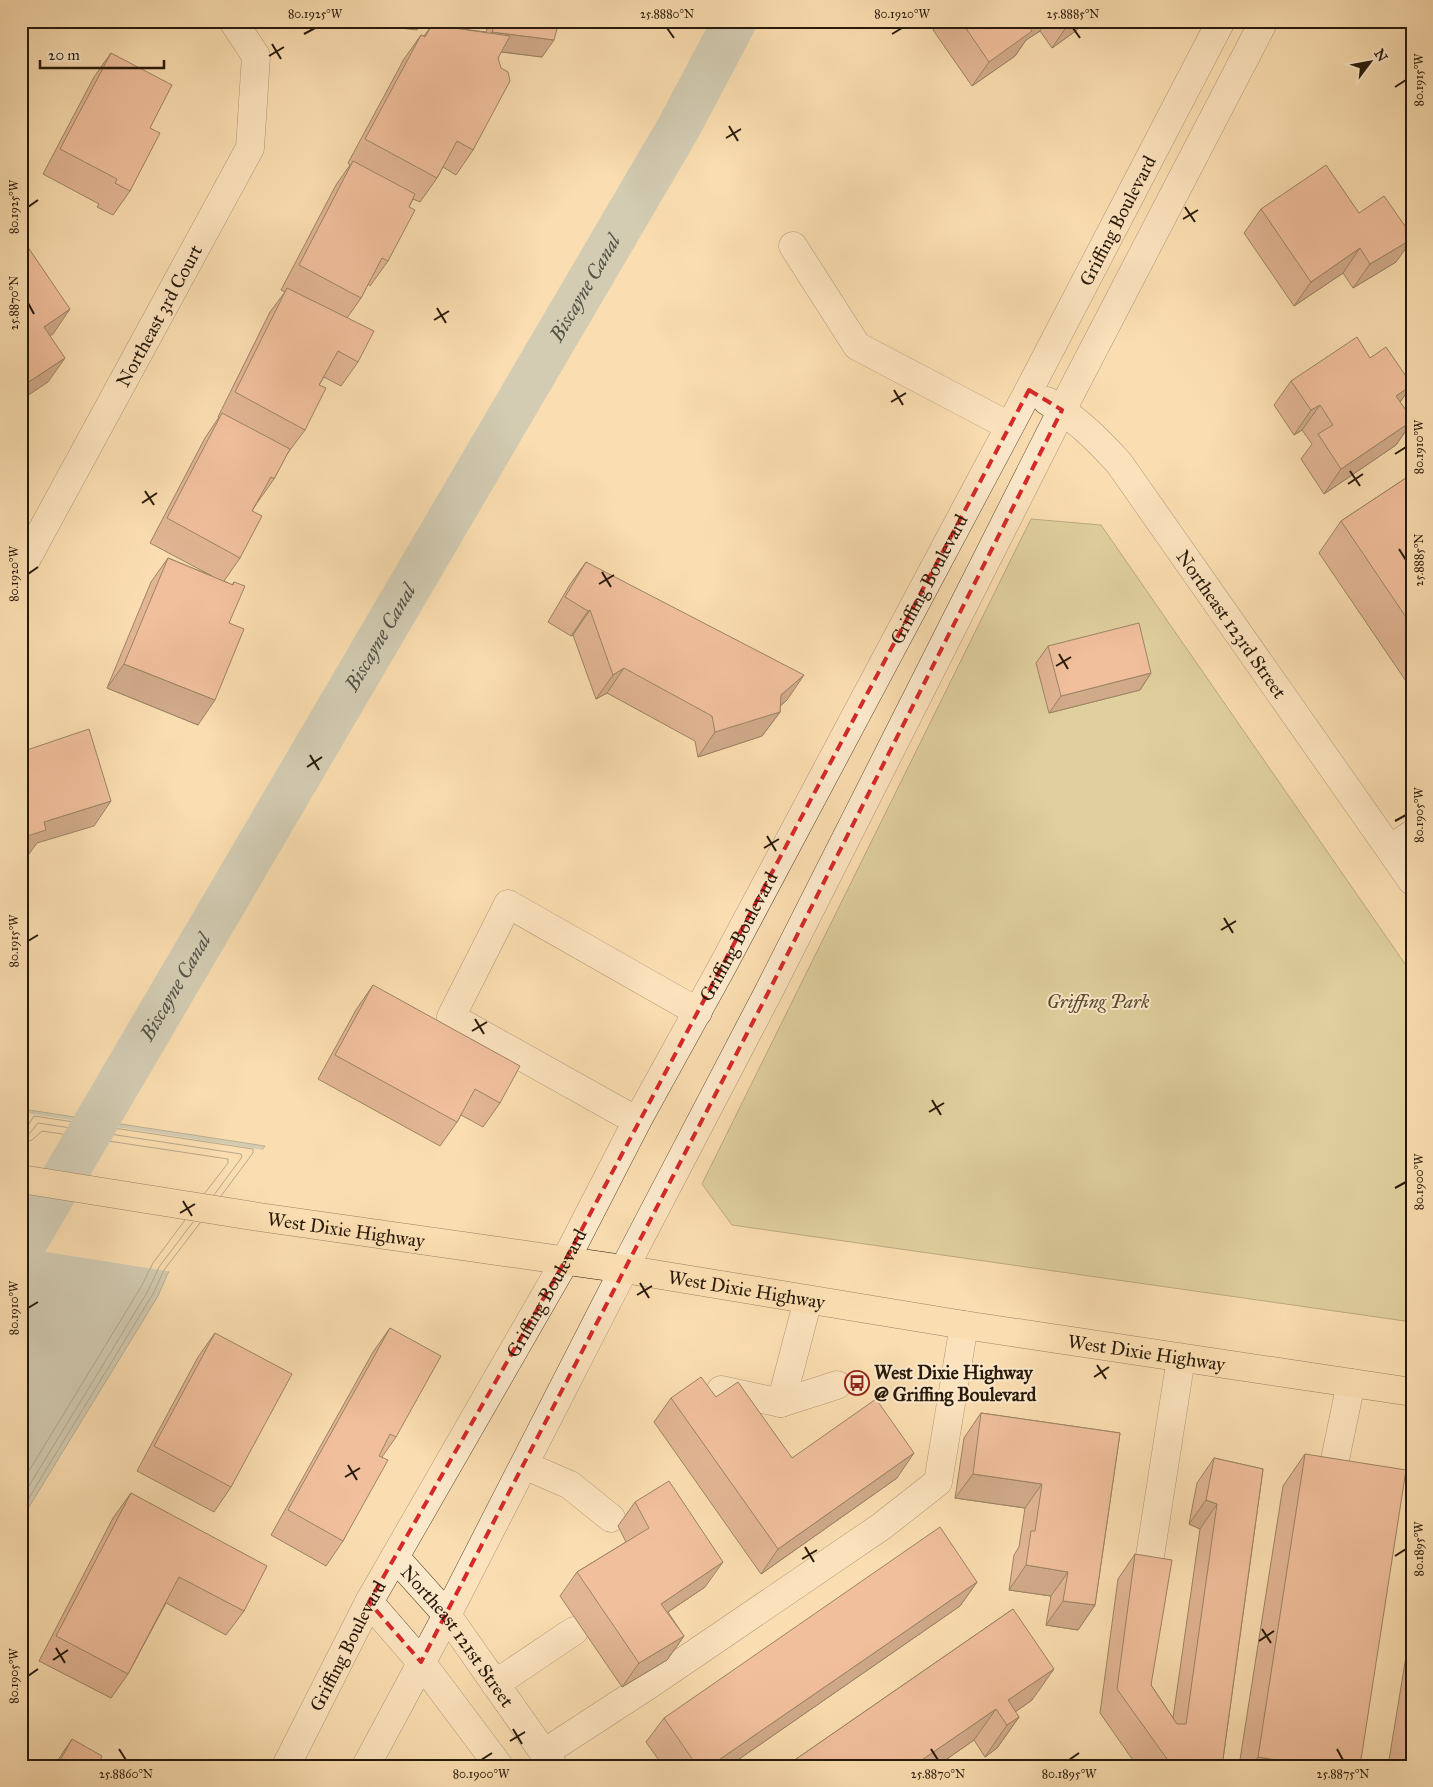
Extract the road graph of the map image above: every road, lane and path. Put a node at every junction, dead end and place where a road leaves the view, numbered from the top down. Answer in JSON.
{"nodes":[{"id":1,"x":233,"y":21,"type":"edge"},
{"id":2,"x":1220,"y":21,"type":"edge"},
{"id":3,"x":1264,"y":21,"type":"edge"},
{"id":4,"x":793,"y":246,"type":"dead end"},
{"id":5,"x":1029,"y":390,"type":"junction"},
{"id":6,"x":1062,"y":410,"type":"junction"},
{"id":7,"x":1009,"y":426,"type":"junction"},
{"id":8,"x":21,"y":557,"type":"edge"},
{"id":9,"x":1401,"y":841,"type":"edge"},
{"id":10,"x":1412,"y":881,"type":"edge"},
{"id":11,"x":698,"y":1012,"type":"junction"},
{"id":12,"x":637,"y":1122,"type":"junction"},
{"id":13,"x":21,"y":1179,"type":"edge"},
{"id":14,"x":565,"y":1261,"type":"junction"},
{"id":15,"x":624,"y":1269,"type":"junction"},
{"id":16,"x":808,"y":1300,"type":"junction"},
{"id":17,"x":964,"y":1325,"type":"junction"},
{"id":18,"x":1181,"y":1358,"type":"junction"},
{"id":19,"x":1351,"y":1383,"type":"junction"},
{"id":20,"x":837,"y":1385,"type":"dead end"},
{"id":21,"x":721,"y":1390,"type":"dead end"},
{"id":22,"x":1412,"y":1392,"type":"edge"},
{"id":23,"x":781,"y":1403,"type":"junction"},
{"id":24,"x":524,"y":1465,"type":"junction"},
{"id":25,"x":1328,"y":1493,"type":"edge"},
{"id":26,"x":611,"y":1518,"type":"dead end"},
{"id":27,"x":395,"y":1557,"type":"junction"},
{"id":28,"x":1150,"y":1562,"type":"edge"},
{"id":29,"x":369,"y":1602,"type":"junction"},
{"id":30,"x":447,"y":1615,"type":"junction"},
{"id":31,"x":574,"y":1631,"type":"dead end"},
{"id":32,"x":421,"y":1662,"type":"junction"},
{"id":33,"x":495,"y":1684,"type":"junction"},
{"id":34,"x":548,"y":1760,"type":"edge"},
{"id":35,"x":286,"y":1766,"type":"edge"},
{"id":36,"x":366,"y":1766,"type":"edge"},
{"id":37,"x":499,"y":1766,"type":"edge"}],
"edges":[{"from":1,"to":8,"type":"street","name":"Northeast 3rd Court"},
{"from":2,"to":5,"type":"street","name":"Griffing Boulevard"},
{"from":3,"to":6,"type":"street","name":"Griffing Boulevard"},
{"from":4,"to":7,"type":"street"},
{"from":5,"to":6,"type":"street","name":"Northeast 123rd Street"},
{"from":5,"to":7,"type":"street","name":"Griffing Boulevard"},
{"from":6,"to":9,"type":"street","name":"Northeast 123rd Street"},
{"from":6,"to":15,"type":"street","name":"Griffing Boulevard"},
{"from":7,"to":11,"type":"street","name":"Griffing Boulevard"},
{"from":9,"to":10,"type":"street","name":"Northeast 123rd Street"},
{"from":11,"to":12,"type":"street","name":"Griffing Boulevard"},
{"from":11,"to":12,"type":"street"},
{"from":12,"to":14,"type":"street","name":"Griffing Boulevard"},
{"from":13,"to":14,"type":"main road","name":"West Dixie Highway"},
{"from":14,"to":15,"type":"main road","name":"West Dixie Highway"},
{"from":14,"to":27,"type":"street","name":"Griffing Boulevard"},
{"from":15,"to":16,"type":"main road","name":"West Dixie Highway"},
{"from":15,"to":24,"type":"street","name":"Griffing Boulevard"},
{"from":16,"to":17,"type":"main road","name":"West Dixie Highway"},
{"from":16,"to":23,"type":"street"},
{"from":17,"to":18,"type":"main road","name":"West Dixie Highway"},
{"from":17,"to":34,"type":"street"},
{"from":18,"to":19,"type":"main road","name":"West Dixie Highway"},
{"from":18,"to":28,"type":"street"},
{"from":19,"to":22,"type":"main road","name":"West Dixie Highway"},
{"from":19,"to":25,"type":"street"},
{"from":20,"to":23,"type":"street"},
{"from":21,"to":23,"type":"street"},
{"from":24,"to":26,"type":"street"},
{"from":24,"to":30,"type":"street","name":"Griffing Boulevard"},
{"from":27,"to":29,"type":"street","name":"Griffing Boulevard"},
{"from":27,"to":30,"type":"street","name":"Northeast 121st Street"},
{"from":29,"to":32,"type":"street"},
{"from":29,"to":35,"type":"street","name":"Griffing Boulevard"},
{"from":30,"to":32,"type":"street","name":"Griffing Boulevard"},
{"from":30,"to":33,"type":"street","name":"Northeast 121st Street"},
{"from":31,"to":33,"type":"street"},
{"from":32,"to":36,"type":"street","name":"Griffing Boulevard"},
{"from":32,"to":37,"type":"street"},
{"from":33,"to":34,"type":"street","name":"Northeast 121st Street"}]}
